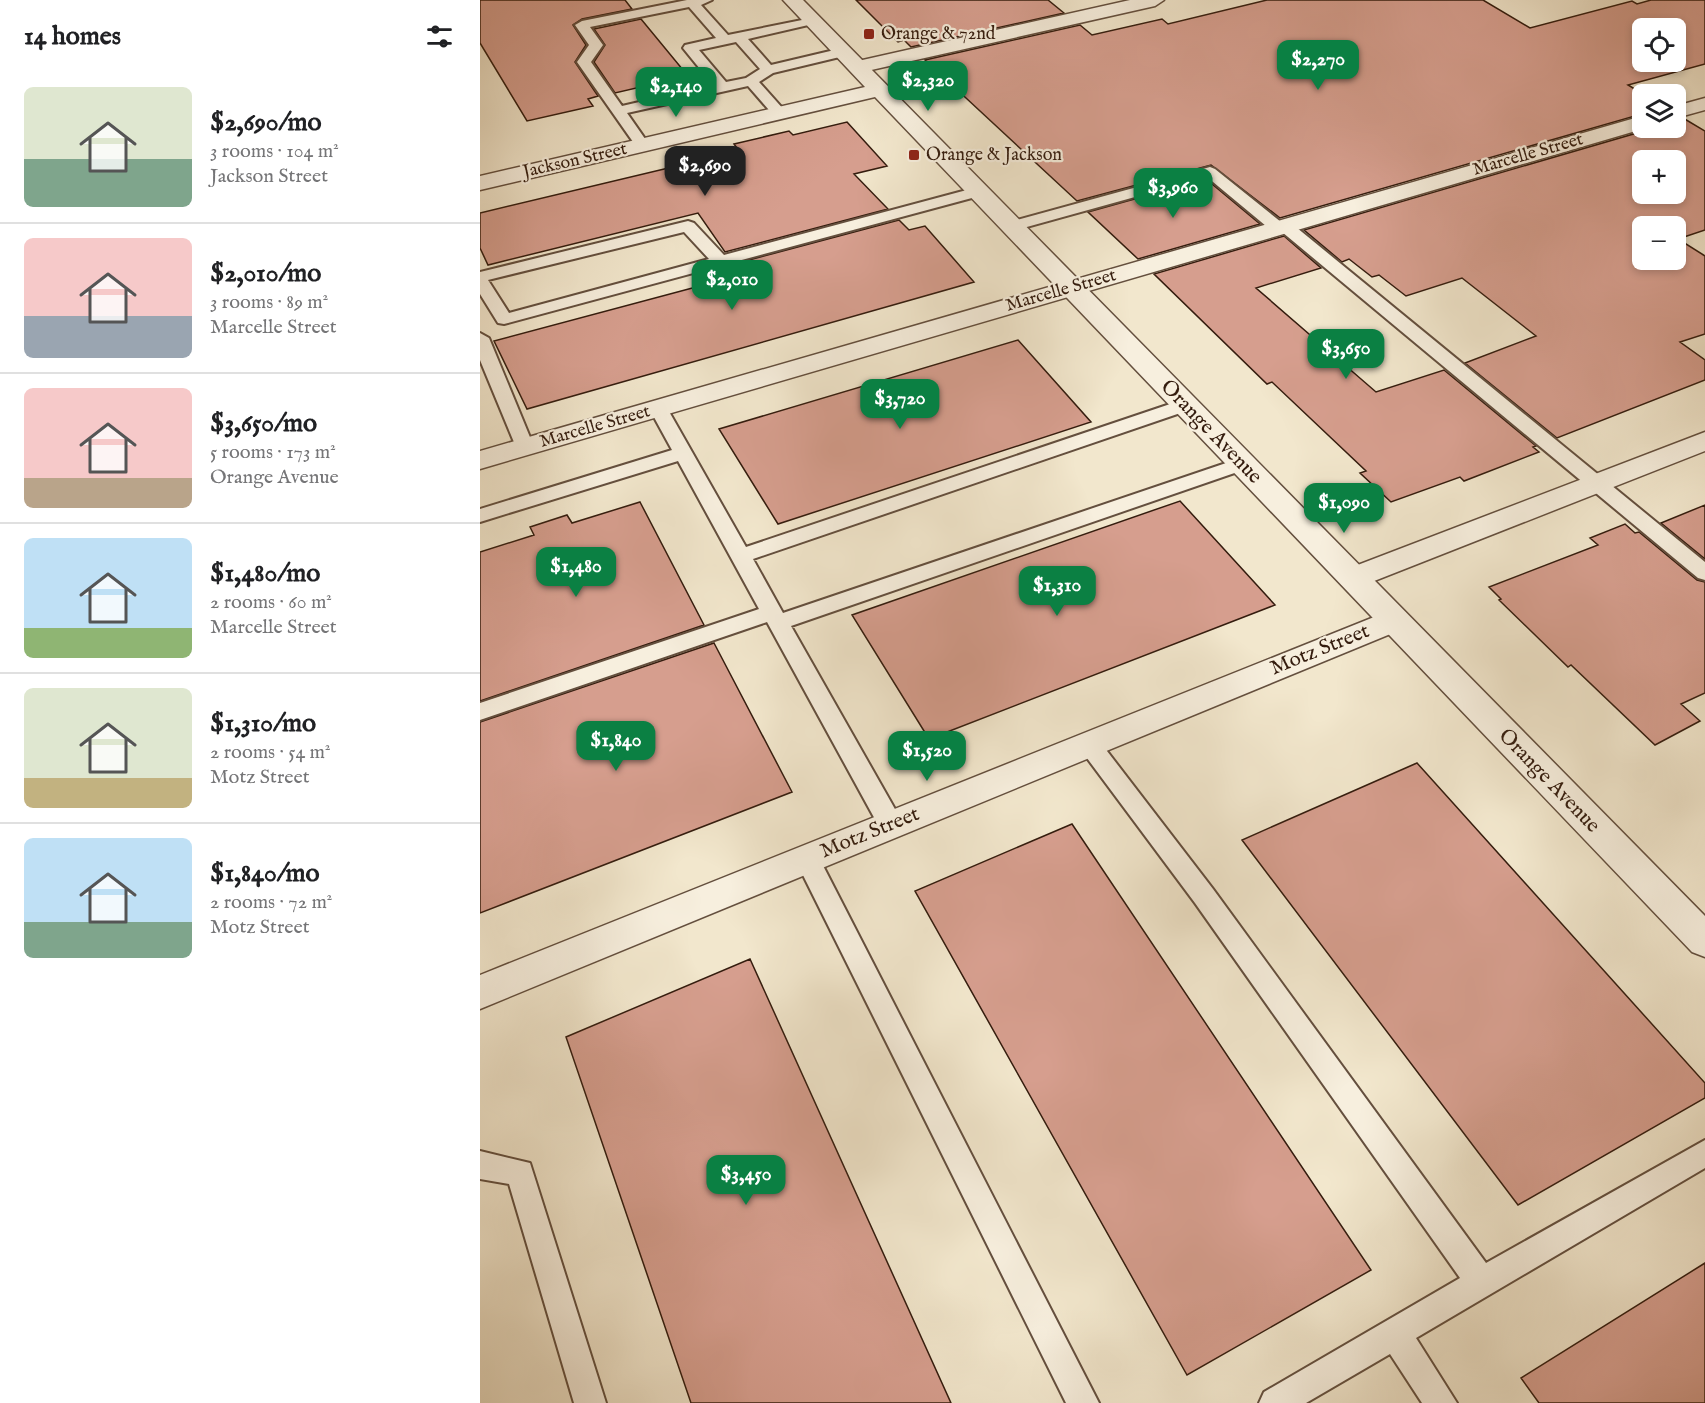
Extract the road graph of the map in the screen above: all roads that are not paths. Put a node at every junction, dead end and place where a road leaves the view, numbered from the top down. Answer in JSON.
{"nodes":[{"id":1,"x":792,"y":0,"type":"edge"},
{"id":2,"x":1155,"y":0,"type":"edge"},
{"id":3,"x":699,"y":1,"type":"edge"},
{"id":4,"x":812,"y":20,"type":"junction"},
{"id":5,"x":739,"y":37,"type":"junction"},
{"id":6,"x":724,"y":40,"type":"junction"},
{"id":7,"x":843,"y":52,"type":"junction"},
{"id":8,"x":858,"y":67,"type":"junction"},
{"id":9,"x":768,"y":70,"type":"junction"},
{"id":10,"x":751,"y":81,"type":"junction"},
{"id":11,"x":723,"y":88,"type":"junction"},
{"id":12,"x":880,"y":90,"type":"junction"},
{"id":13,"x":1705,"y":104,"type":"edge"},
{"id":14,"x":1686,"y":109,"type":"edge"},
{"id":15,"x":618,"y":111,"type":"junction"},
{"id":16,"x":780,"y":114,"type":"junction"},
{"id":17,"x":1632,"y":125,"type":"edge"},
{"id":18,"x":643,"y":146,"type":"junction"},
{"id":19,"x":480,"y":183,"type":"edge"},
{"id":20,"x":978,"y":192,"type":"junction"},
{"id":21,"x":1012,"y":226,"type":"junction"},
{"id":22,"x":1282,"y":227,"type":"junction"},
{"id":23,"x":720,"y":261,"type":"junction"},
{"id":24,"x":480,"y":279,"type":"edge"},
{"id":25,"x":1072,"y":288,"type":"junction"},
{"id":26,"x":482,"y":349,"type":"edge"},
{"id":27,"x":1185,"y":405,"type":"junction"},
{"id":28,"x":658,"y":408,"type":"junction"},
{"id":29,"x":1705,"y":441,"type":"edge"},
{"id":30,"x":525,"y":447,"type":"junction"},
{"id":31,"x":683,"y":453,"type":"junction"},
{"id":32,"x":480,"y":460,"type":"edge"},
{"id":33,"x":1242,"y":464,"type":"junction"},
{"id":34,"x":1597,"y":483,"type":"junction"},
{"id":35,"x":480,"y":516,"type":"edge"},
{"id":36,"x":741,"y":556,"type":"junction"},
{"id":37,"x":1705,"y":573,"type":"edge"},
{"id":38,"x":1353,"y":578,"type":"junction"},
{"id":39,"x":775,"y":618,"type":"junction"},
{"id":40,"x":1394,"y":620,"type":"junction"},
{"id":41,"x":480,"y":712,"type":"edge"},
{"id":42,"x":1089,"y":744,"type":"junction"},
{"id":43,"x":891,"y":825,"type":"junction"},
{"id":44,"x":807,"y":859,"type":"junction"},
{"id":45,"x":1705,"y":941,"type":"edge"},
{"id":46,"x":480,"y":992,"type":"edge"},
{"id":47,"x":1705,"y":1153,"type":"edge"},
{"id":48,"x":480,"y":1165,"type":"edge"},
{"id":49,"x":1482,"y":1283,"type":"junction"},
{"id":50,"x":1395,"y":1334,"type":"junction"},
{"id":51,"x":590,"y":1403,"type":"edge"},
{"id":52,"x":1083,"y":1403,"type":"edge"},
{"id":53,"x":1275,"y":1403,"type":"edge"},
{"id":54,"x":1441,"y":1403,"type":"edge"}],
"edges":[{"from":1,"to":4,"type":"street","name":"Orange Avenue"},
{"from":2,"to":8,"type":"street"},
{"from":3,"to":6,"type":"lane"},
{"from":3,"to":15,"type":"lane"},
{"from":4,"to":5,"type":"lane"},
{"from":4,"to":7,"type":"street","name":"Orange Avenue"},
{"from":5,"to":6,"type":"lane"},
{"from":5,"to":9,"type":"lane"},
{"from":6,"to":11,"type":"lane"},
{"from":7,"to":8,"type":"street","name":"Orange Avenue"},
{"from":7,"to":9,"type":"lane"},
{"from":8,"to":12,"type":"street","name":"Orange Avenue"},
{"from":9,"to":10,"type":"lane"},
{"from":10,"to":11,"type":"lane"},
{"from":10,"to":16,"type":"lane"},
{"from":11,"to":15,"type":"lane"},
{"from":12,"to":16,"type":"street","name":"Jackson Street"},
{"from":12,"to":20,"type":"street","name":"Orange Avenue"},
{"from":13,"to":14,"type":"street"},
{"from":15,"to":18,"type":"lane"},
{"from":16,"to":18,"type":"street","name":"Jackson Street"},
{"from":17,"to":22,"type":"street","name":"Marcelle Street"},
{"from":18,"to":19,"type":"street","name":"Jackson Street"},
{"from":20,"to":21,"type":"street","name":"Orange Avenue"},
{"from":20,"to":23,"type":"lane"},
{"from":21,"to":22,"type":"lane"},
{"from":21,"to":25,"type":"street","name":"Orange Avenue"},
{"from":22,"to":25,"type":"street","name":"Marcelle Street"},
{"from":22,"to":34,"type":"lane"},
{"from":23,"to":24,"type":"lane"},
{"from":23,"to":24,"type":"lane"},
{"from":25,"to":27,"type":"street","name":"Orange Avenue"},
{"from":25,"to":28,"type":"street","name":"Marcelle Street"},
{"from":26,"to":30,"type":"lane"},
{"from":27,"to":33,"type":"street","name":"Orange Avenue"},
{"from":27,"to":36,"type":"lane"},
{"from":28,"to":30,"type":"street","name":"Marcelle Street"},
{"from":28,"to":31,"type":"lane"},
{"from":29,"to":34,"type":"street"},
{"from":30,"to":32,"type":"street","name":"Marcelle Street"},
{"from":31,"to":35,"type":"lane"},
{"from":31,"to":36,"type":"lane"},
{"from":33,"to":38,"type":"street","name":"Orange Avenue"},
{"from":33,"to":39,"type":"lane"},
{"from":34,"to":37,"type":"lane"},
{"from":34,"to":38,"type":"street"},
{"from":36,"to":39,"type":"lane"},
{"from":38,"to":40,"type":"street","name":"Orange Avenue"},
{"from":39,"to":41,"type":"lane"},
{"from":39,"to":43,"type":"lane"},
{"from":40,"to":42,"type":"street","name":"Motz Street"},
{"from":40,"to":45,"type":"street","name":"Orange Avenue"},
{"from":42,"to":43,"type":"street","name":"Motz Street"},
{"from":42,"to":49,"type":"lane"},
{"from":43,"to":44,"type":"street","name":"Motz Street"},
{"from":44,"to":46,"type":"street","name":"Motz Street"},
{"from":44,"to":52,"type":"lane"},
{"from":47,"to":49,"type":"lane"},
{"from":48,"to":51,"type":"lane"},
{"from":49,"to":50,"type":"lane"},
{"from":50,"to":53,"type":"lane"},
{"from":50,"to":54,"type":"lane"}]}
